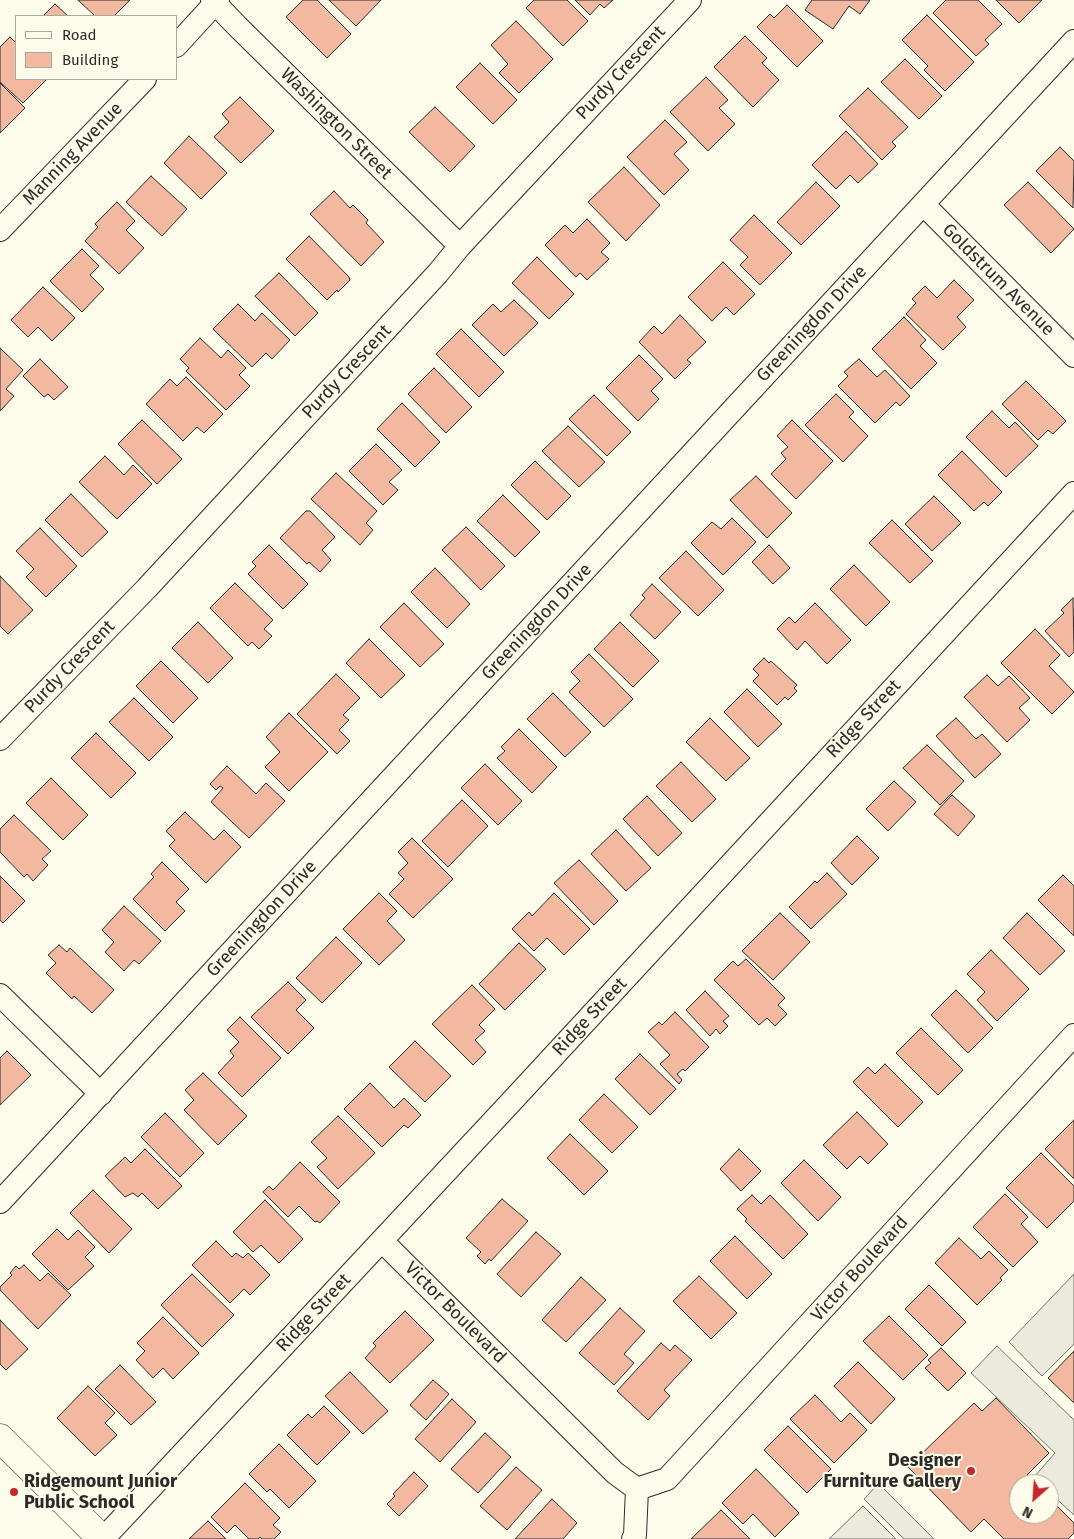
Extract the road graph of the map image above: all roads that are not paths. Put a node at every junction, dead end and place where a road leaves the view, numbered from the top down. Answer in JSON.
{"nodes":[{"id":1,"x":690,"y":0,"type":"edge"},
{"id":2,"x":215,"y":1,"type":"edge"},
{"id":3,"x":1074,"y":41,"type":"edge"},
{"id":4,"x":178,"y":44,"type":"edge"},
{"id":5,"x":144,"y":80,"type":"edge"},
{"id":6,"x":923,"y":204,"type":"junction"},
{"id":7,"x":0,"y":230,"type":"edge"},
{"id":8,"x":460,"y":246,"type":"junction"},
{"id":9,"x":1074,"y":356,"type":"edge"},
{"id":10,"x":1074,"y":492,"type":"edge"},
{"id":11,"x":0,"y":739,"type":"edge"},
{"id":12,"x":0,"y":995,"type":"edge"},
{"id":13,"x":1074,"y":1035,"type":"edge"},
{"id":14,"x":101,"y":1094,"type":"junction"},
{"id":15,"x":0,"y":1202,"type":"edge"},
{"id":16,"x":382,"y":1240,"type":"junction"},
{"id":17,"x":0,"y":1438,"type":"edge"},
{"id":18,"x":637,"y":1489,"type":"junction"},
{"id":19,"x":103,"y":1539,"type":"edge"},
{"id":20,"x":633,"y":1539,"type":"edge"}],
"edges":[{"from":1,"to":8,"type":"street","name":"Purdy Crescent"},
{"from":2,"to":4,"type":"street"},
{"from":2,"to":8,"type":"street","name":"Washington Street"},
{"from":3,"to":6,"type":"street","name":"Greeningdon Drive"},
{"from":5,"to":7,"type":"street","name":"Manning Avenue"},
{"from":6,"to":9,"type":"street","name":"Goldstrum Avenue"},
{"from":6,"to":14,"type":"street","name":"Greeningdon Drive"},
{"from":8,"to":11,"type":"street","name":"Purdy Crescent"},
{"from":10,"to":16,"type":"street","name":"Ridge Street"},
{"from":12,"to":14,"type":"street"},
{"from":13,"to":18,"type":"street","name":"Victor Boulevard"},
{"from":14,"to":15,"type":"street","name":"Greeningdon Drive"},
{"from":16,"to":18,"type":"street","name":"Victor Boulevard"},
{"from":16,"to":19,"type":"street","name":"Ridge Street"},
{"from":17,"to":19,"type":"street"},
{"from":18,"to":20,"type":"street"}]}
